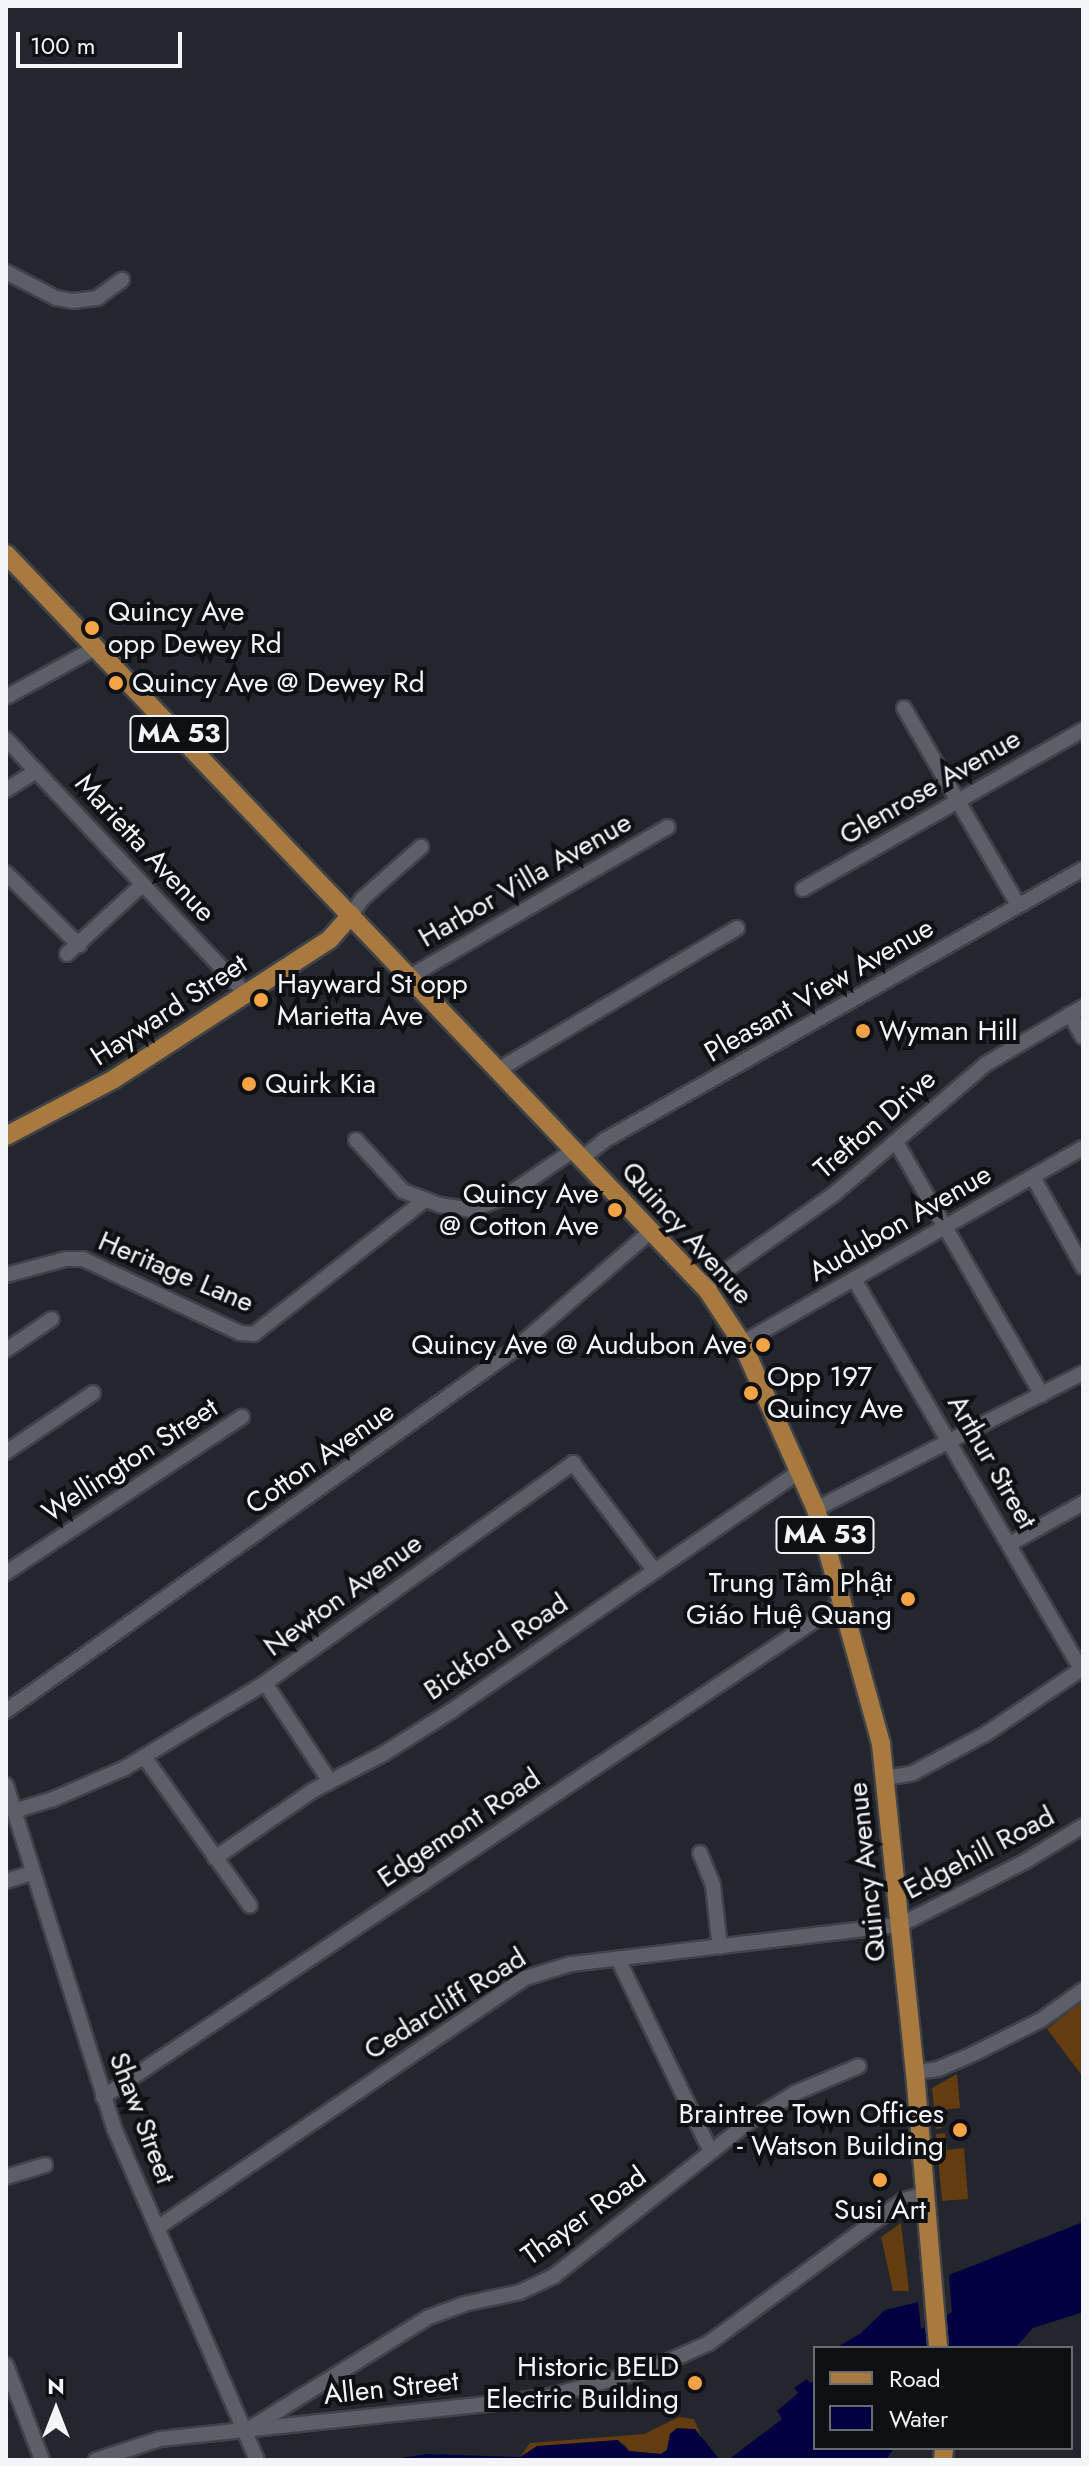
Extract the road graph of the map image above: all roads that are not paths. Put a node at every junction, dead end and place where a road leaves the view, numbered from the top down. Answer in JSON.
{"nodes":[{"id":1,"x":6,"y":272,"type":"edge"},
{"id":2,"x":122,"y":280,"type":"dead end"},
{"id":3,"x":6,"y":554,"type":"edge"},
{"id":4,"x":97,"y":647,"type":"junction"},
{"id":5,"x":6,"y":697,"type":"edge"},
{"id":6,"x":904,"y":708,"type":"dead end"},
{"id":7,"x":1083,"y":730,"type":"edge"},
{"id":8,"x":6,"y":739,"type":"edge"},
{"id":9,"x":36,"y":771,"type":"junction"},
{"id":10,"x":6,"y":790,"type":"edge"},
{"id":11,"x":958,"y":801,"type":"junction"},
{"id":12,"x":668,"y":827,"type":"dead end"},
{"id":13,"x":421,"y":847,"type":"dead end"},
{"id":14,"x":1083,"y":869,"type":"edge"},
{"id":15,"x":6,"y":873,"type":"edge"},
{"id":16,"x":142,"y":885,"type":"junction"},
{"id":17,"x":803,"y":889,"type":"dead end"},
{"id":18,"x":1018,"y":905,"type":"junction"},
{"id":19,"x":351,"y":915,"type":"junction"},
{"id":20,"x":737,"y":928,"type":"dead end"},
{"id":21,"x":409,"y":977,"type":"junction"},
{"id":22,"x":246,"y":994,"type":"junction"},
{"id":23,"x":1077,"y":1010,"type":"edge"},
{"id":24,"x":1083,"y":1037,"type":"edge"},
{"id":25,"x":498,"y":1070,"type":"junction"},
{"id":26,"x":6,"y":1136,"type":"edge"},
{"id":27,"x":356,"y":1140,"type":"dead end"},
{"id":28,"x":896,"y":1142,"type":"junction"},
{"id":29,"x":1083,"y":1148,"type":"edge"},
{"id":30,"x":578,"y":1154,"type":"junction"},
{"id":31,"x":1033,"y":1177,"type":"junction"},
{"id":32,"x":425,"y":1200,"type":"junction"},
{"id":33,"x":945,"y":1227,"type":"junction"},
{"id":34,"x":651,"y":1231,"type":"junction"},
{"id":35,"x":1083,"y":1267,"type":"edge"},
{"id":36,"x":6,"y":1275,"type":"edge"},
{"id":37,"x":854,"y":1279,"type":"junction"},
{"id":38,"x":703,"y":1287,"type":"junction"},
{"id":39,"x":52,"y":1319,"type":"dead end"},
{"id":40,"x":742,"y":1343,"type":"junction"},
{"id":41,"x":6,"y":1350,"type":"edge"},
{"id":42,"x":1083,"y":1373,"type":"edge"},
{"id":43,"x":93,"y":1393,"type":"dead end"},
{"id":44,"x":1042,"y":1395,"type":"junction"},
{"id":45,"x":242,"y":1417,"type":"dead end"},
{"id":46,"x":951,"y":1441,"type":"junction"},
{"id":47,"x":6,"y":1452,"type":"edge"},
{"id":48,"x":800,"y":1471,"type":"junction"},
{"id":49,"x":1083,"y":1503,"type":"edge"},
{"id":50,"x":816,"y":1509,"type":"junction"},
{"id":51,"x":1010,"y":1544,"type":"junction"},
{"id":52,"x":654,"y":1570,"type":"junction"},
{"id":53,"x":6,"y":1573,"type":"edge"},
{"id":54,"x":844,"y":1601,"type":"junction"},
{"id":55,"x":1082,"y":1670,"type":"edge"},
{"id":56,"x":265,"y":1683,"type":"junction"},
{"id":57,"x":6,"y":1711,"type":"edge"},
{"id":58,"x":145,"y":1758,"type":"junction"},
{"id":59,"x":886,"y":1778,"type":"junction"},
{"id":60,"x":329,"y":1780,"type":"junction"},
{"id":61,"x":6,"y":1785,"type":"edge"},
{"id":62,"x":14,"y":1811,"type":"junction"},
{"id":63,"x":1083,"y":1826,"type":"edge"},
{"id":64,"x":700,"y":1853,"type":"dead end"},
{"id":65,"x":215,"y":1858,"type":"junction"},
{"id":66,"x":33,"y":1873,"type":"junction"},
{"id":67,"x":6,"y":1881,"type":"edge"},
{"id":68,"x":250,"y":1906,"type":"dead end"},
{"id":69,"x":900,"y":1925,"type":"junction"},
{"id":70,"x":720,"y":1947,"type":"junction"},
{"id":71,"x":618,"y":1959,"type":"junction"},
{"id":72,"x":1083,"y":1990,"type":"edge"},
{"id":73,"x":859,"y":2066,"type":"dead end"},
{"id":74,"x":915,"y":2072,"type":"junction"},
{"id":75,"x":103,"y":2097,"type":"junction"},
{"id":76,"x":710,"y":2150,"type":"junction"},
{"id":77,"x":45,"y":2165,"type":"dead end"},
{"id":78,"x":6,"y":2177,"type":"edge"},
{"id":79,"x":925,"y":2194,"type":"junction"},
{"id":80,"x":157,"y":2228,"type":"junction"},
{"id":81,"x":938,"y":2346,"type":"edge"},
{"id":82,"x":6,"y":2365,"type":"edge"},
{"id":83,"x":245,"y":2432,"type":"junction"},
{"id":84,"x":42,"y":2460,"type":"edge"},
{"id":85,"x":96,"y":2460,"type":"edge"},
{"id":86,"x":257,"y":2460,"type":"edge"}],
"edges":[{"from":1,"to":2,"type":"street"},
{"from":3,"to":4,"type":"main road","name":"Quincy Avenue","number":"MA 53"},
{"from":4,"to":5,"type":"street"},
{"from":4,"to":19,"type":"main road","name":"Quincy Avenue","number":"MA 53"},
{"from":6,"to":11,"type":"street"},
{"from":7,"to":11,"type":"street","name":"Glenrose Avenue"},
{"from":8,"to":9,"type":"street","name":"Marietta Avenue"},
{"from":9,"to":10,"type":"street"},
{"from":9,"to":16,"type":"street","name":"Marietta Avenue"},
{"from":11,"to":17,"type":"street","name":"Glenrose Avenue"},
{"from":11,"to":18,"type":"street"},
{"from":12,"to":21,"type":"street","name":"Harbor Villa Avenue"},
{"from":13,"to":19,"type":"street"},
{"from":14,"to":18,"type":"street","name":"Pleasant View Avenue"},
{"from":15,"to":16,"type":"street"},
{"from":16,"to":22,"type":"street","name":"Marietta Avenue"},
{"from":18,"to":30,"type":"street","name":"Pleasant View Avenue"},
{"from":19,"to":21,"type":"main road","name":"Quincy Avenue","number":"MA 53"},
{"from":19,"to":22,"type":"main road","name":"Hayward Street"},
{"from":20,"to":25,"type":"street"},
{"from":21,"to":25,"type":"main road","name":"Quincy Avenue","number":"MA 53"},
{"from":22,"to":26,"type":"main road","name":"Hayward Street"},
{"from":23,"to":24,"type":"street"},
{"from":23,"to":28,"type":"street","name":"Trefton Drive"},
{"from":25,"to":30,"type":"main road","name":"Quincy Avenue","number":"MA 53"},
{"from":27,"to":32,"type":"street","name":"Pleasant View Avenue"},
{"from":28,"to":33,"type":"street"},
{"from":28,"to":38,"type":"street","name":"Trefton Drive"},
{"from":29,"to":31,"type":"street","name":"Audubon Avenue"},
{"from":30,"to":32,"type":"street","name":"Pleasant View Avenue"},
{"from":30,"to":34,"type":"main road","name":"Quincy Avenue","number":"MA 53"},
{"from":31,"to":33,"type":"street","name":"Audubon Avenue"},
{"from":31,"to":35,"type":"street"},
{"from":32,"to":36,"type":"street","name":"Heritage Lane"},
{"from":33,"to":37,"type":"street","name":"Audubon Avenue"},
{"from":33,"to":44,"type":"street"},
{"from":34,"to":38,"type":"main road","name":"Quincy Avenue","number":"MA 53"},
{"from":34,"to":57,"type":"street","name":"Cotton Avenue"},
{"from":37,"to":40,"type":"street","name":"Audubon Avenue"},
{"from":37,"to":46,"type":"street","name":"Arthur Street"},
{"from":38,"to":40,"type":"main road","name":"Quincy Avenue","number":"MA 53"},
{"from":39,"to":41,"type":"street"},
{"from":40,"to":48,"type":"main road","name":"Quincy Avenue","number":"MA 53"},
{"from":42,"to":44,"type":"street"},
{"from":43,"to":47,"type":"street"},
{"from":44,"to":46,"type":"street"},
{"from":45,"to":53,"type":"street","name":"Wellington Street"},
{"from":46,"to":50,"type":"street"},
{"from":46,"to":51,"type":"street","name":"Arthur Street"},
{"from":48,"to":50,"type":"main road","name":"Quincy Avenue","number":"MA 53"},
{"from":48,"to":52,"type":"street","name":"Bickford Road"},
{"from":49,"to":51,"type":"street"},
{"from":50,"to":54,"type":"main road","name":"Quincy Avenue","number":"MA 53"},
{"from":51,"to":55,"type":"street","name":"Arthur Street"},
{"from":52,"to":56,"type":"street","name":"Newton Avenue"},
{"from":52,"to":60,"type":"street","name":"Bickford Road"},
{"from":54,"to":59,"type":"main road","name":"Quincy Avenue","number":"MA 53"},
{"from":54,"to":75,"type":"street","name":"Edgemont Road"},
{"from":55,"to":59,"type":"street"},
{"from":56,"to":58,"type":"street","name":"Newton Avenue"},
{"from":56,"to":60,"type":"street"},
{"from":58,"to":62,"type":"street","name":"Newton Avenue"},
{"from":58,"to":65,"type":"street"},
{"from":59,"to":69,"type":"main road","name":"Quincy Avenue","number":"MA 53"},
{"from":60,"to":65,"type":"street","name":"Bickford Road"},
{"from":61,"to":62,"type":"street","name":"Shaw Street"},
{"from":62,"to":66,"type":"street","name":"Shaw Street"},
{"from":63,"to":69,"type":"street","name":"Edgehill Road"},
{"from":64,"to":70,"type":"street"},
{"from":65,"to":68,"type":"street"},
{"from":66,"to":67,"type":"street"},
{"from":66,"to":75,"type":"street","name":"Shaw Street"},
{"from":69,"to":70,"type":"street","name":"Cedarcliff Road"},
{"from":69,"to":74,"type":"main road","name":"Quincy Avenue","number":"MA 53"},
{"from":70,"to":71,"type":"street","name":"Cedarcliff Road"},
{"from":71,"to":76,"type":"street"},
{"from":71,"to":80,"type":"street","name":"Cedarcliff Road"},
{"from":72,"to":74,"type":"street"},
{"from":73,"to":76,"type":"street","name":"Thayer Road"},
{"from":74,"to":79,"type":"main road","name":"Quincy Avenue","number":"MA 53"},
{"from":75,"to":80,"type":"street","name":"Shaw Street"},
{"from":76,"to":83,"type":"street","name":"Thayer Road"},
{"from":77,"to":78,"type":"street"},
{"from":79,"to":81,"type":"main road","name":"Quincy Avenue","number":"MA 53"},
{"from":79,"to":83,"type":"street","name":"Allen Street"},
{"from":80,"to":83,"type":"street","name":"Shaw Street"},
{"from":82,"to":84,"type":"street"},
{"from":83,"to":85,"type":"street","name":"Allen Street"},
{"from":83,"to":86,"type":"street","name":"Shaw Street"}]}
